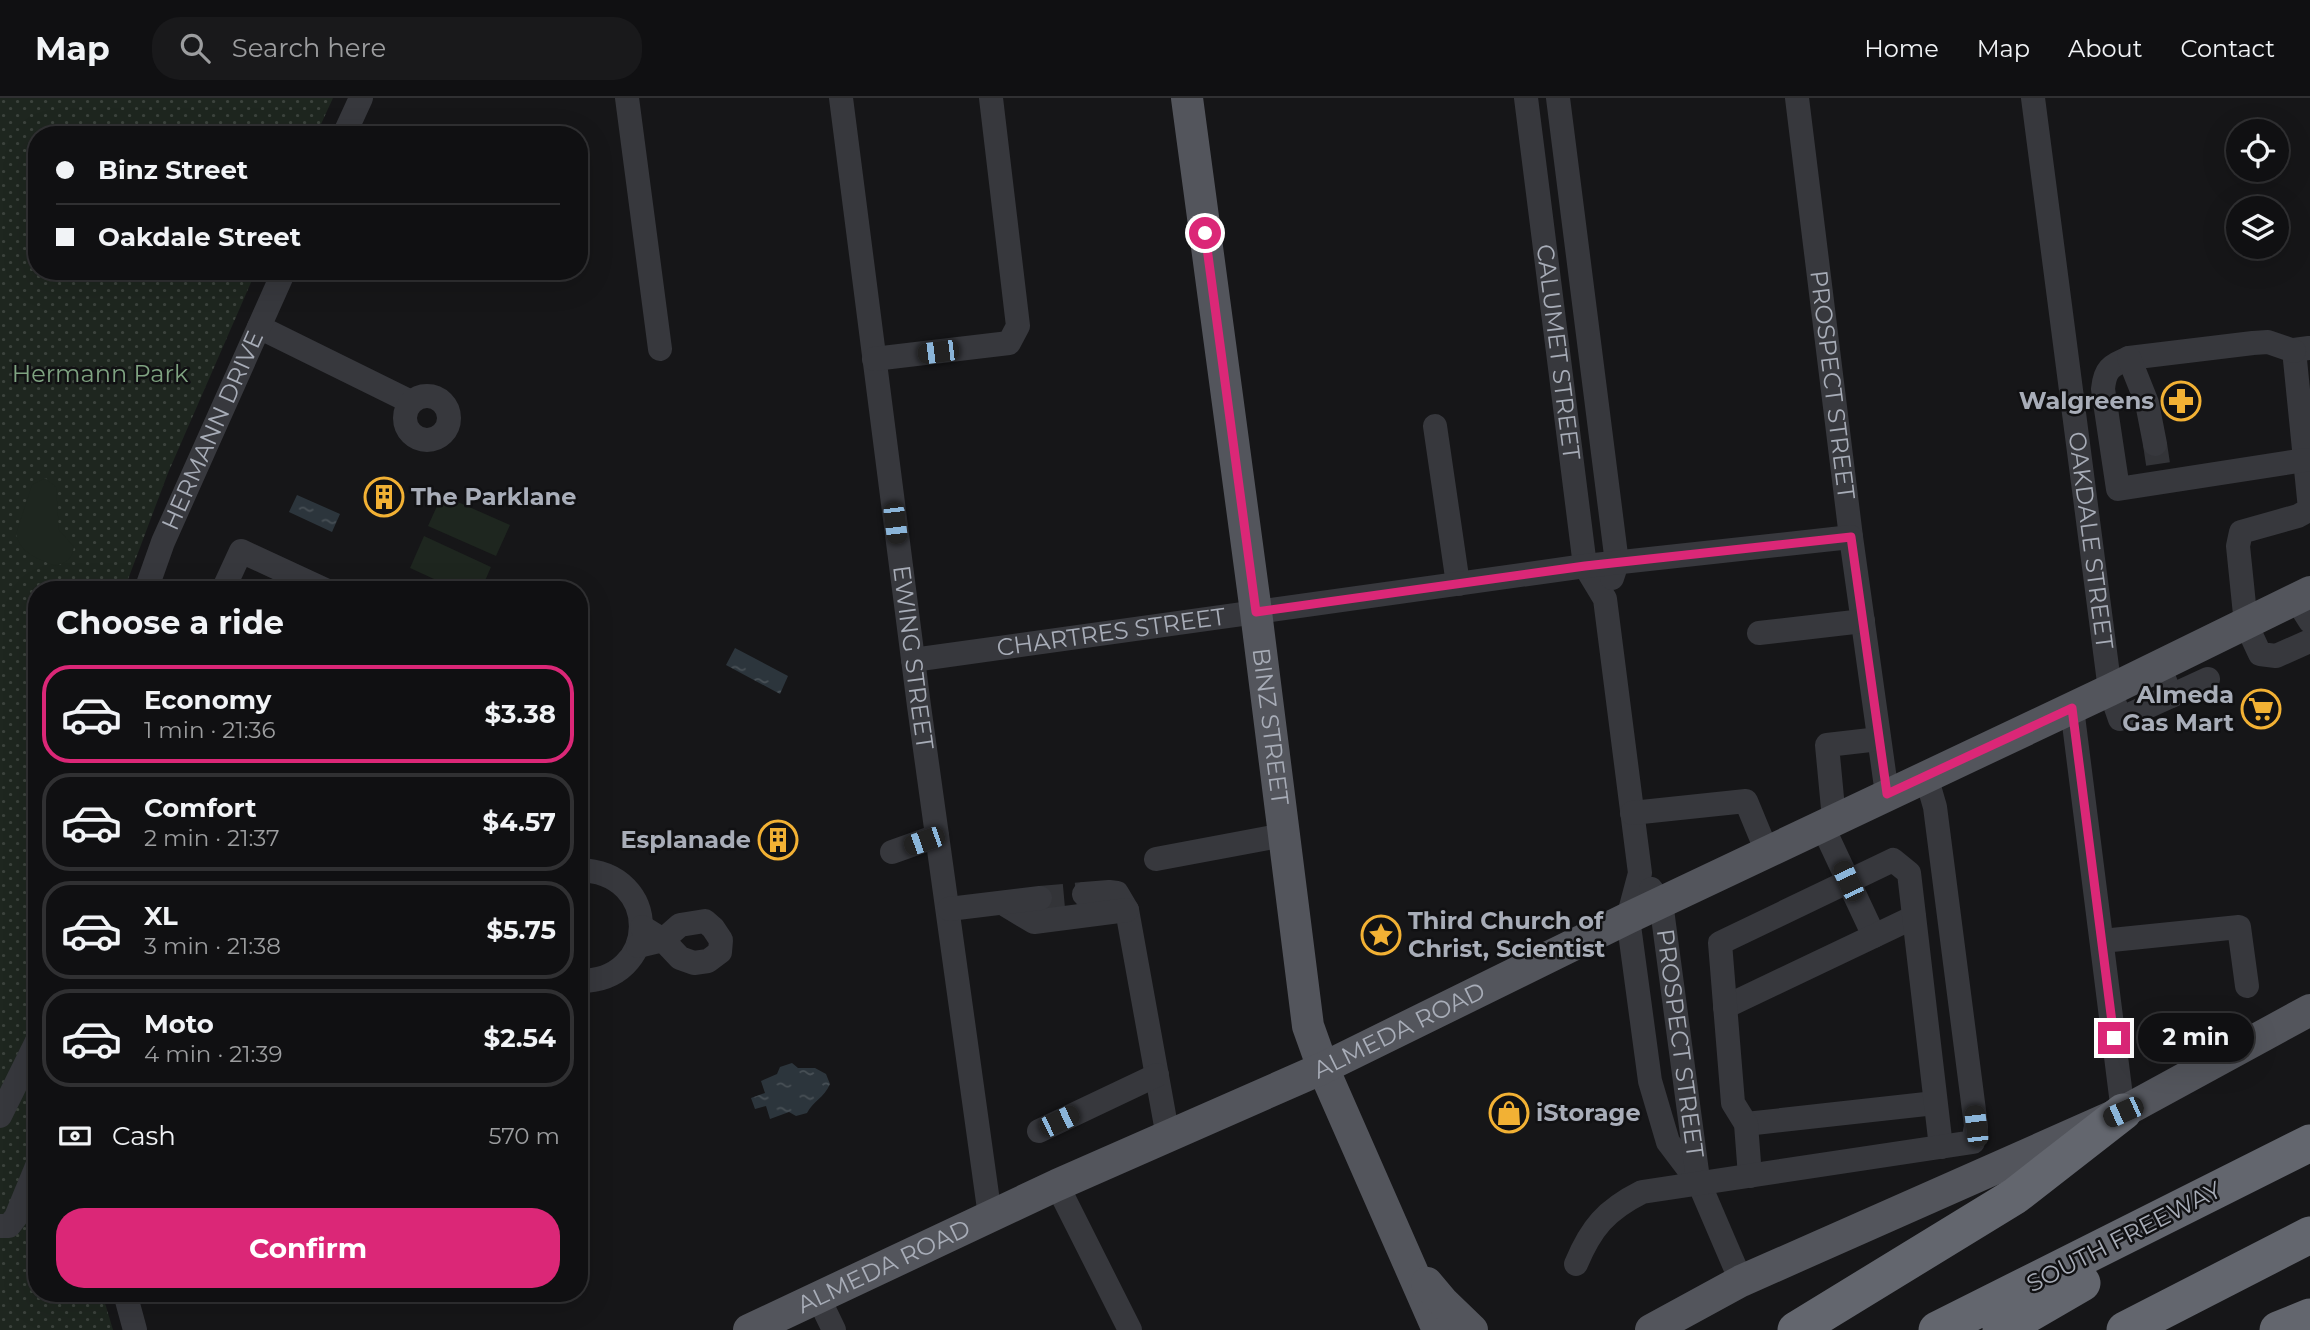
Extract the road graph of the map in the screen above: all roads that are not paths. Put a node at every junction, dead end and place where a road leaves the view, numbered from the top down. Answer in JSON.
{"nodes":[{"id":1,"x":361,"y":98,"type":"edge"},
{"id":2,"x":627,"y":98,"type":"edge"},
{"id":3,"x":841,"y":98,"type":"edge"},
{"id":4,"x":991,"y":98,"type":"edge"},
{"id":5,"x":1187,"y":98,"type":"edge"},
{"id":6,"x":1526,"y":98,"type":"edge"},
{"id":7,"x":1558,"y":98,"type":"edge"},
{"id":8,"x":1797,"y":98,"type":"edge"},
{"id":9,"x":2033,"y":98,"type":"edge"},
{"id":10,"x":348,"y":126,"type":"edge"},
{"id":11,"x":280,"y":280,"type":"edge"},
{"id":12,"x":259,"y":327,"type":"junction"},
{"id":13,"x":660,"y":349,"type":"dead end"},
{"id":14,"x":2302,"y":349,"type":"edge"},
{"id":15,"x":2129,"y":358,"type":"junction"},
{"id":16,"x":874,"y":359,"type":"junction"},
{"id":17,"x":411,"y":402,"type":"dead end"},
{"id":18,"x":1434,"y":426,"type":"dead end"},
{"id":19,"x":2305,"y":460,"type":"junction"},
{"id":20,"x":2157,"y":463,"type":"junction"},
{"id":21,"x":2118,"y":489,"type":"junction"},
{"id":22,"x":2085,"y":495,"type":"junction"},
{"id":23,"x":1851,"y":537,"type":"junction"},
{"id":24,"x":1617,"y":563,"type":"junction"},
{"id":25,"x":1585,"y":566,"type":"junction"},
{"id":26,"x":149,"y":581,"type":"edge"},
{"id":27,"x":227,"y":581,"type":"edge"},
{"id":28,"x":306,"y":581,"type":"edge"},
{"id":29,"x":1458,"y":584,"type":"junction"},
{"id":30,"x":1605,"y":598,"type":"junction"},
{"id":31,"x":2305,"y":604,"type":"edge"},
{"id":32,"x":1256,"y":612,"type":"junction"},
{"id":33,"x":1863,"y":621,"type":"junction"},
{"id":34,"x":2246,"y":624,"type":"junction"},
{"id":35,"x":1759,"y":633,"type":"dead end"},
{"id":36,"x":2310,"y":640,"type":"edge"},
{"id":37,"x":913,"y":660,"type":"junction"},
{"id":38,"x":2159,"y":666,"type":"junction"},
{"id":39,"x":2208,"y":679,"type":"dead end"},
{"id":40,"x":2110,"y":690,"type":"junction"},
{"id":41,"x":2171,"y":696,"type":"junction"},
{"id":42,"x":2072,"y":708,"type":"junction"},
{"id":43,"x":1879,"y":739,"type":"junction"},
{"id":44,"x":1926,"y":776,"type":"junction"},
{"id":45,"x":1887,"y":794,"type":"junction"},
{"id":46,"x":1633,"y":813,"type":"junction"},
{"id":47,"x":1828,"y":822,"type":"junction"},
{"id":48,"x":1284,"y":835,"type":"junction"},
{"id":49,"x":937,"y":836,"type":"junction"},
{"id":50,"x":892,"y":852,"type":"dead end"},
{"id":51,"x":1767,"y":852,"type":"junction"},
{"id":52,"x":1156,"y":859,"type":"dead end"},
{"id":53,"x":588,"y":871,"type":"edge"},
{"id":54,"x":1640,"y":873,"type":"junction"},
{"id":55,"x":1848,"y":881,"type":"junction"},
{"id":56,"x":1084,"y":894,"type":"tunnel mouth"},
{"id":57,"x":1040,"y":898,"type":"tunnel mouth"},
{"id":58,"x":1661,"y":902,"type":"junction"},
{"id":59,"x":1004,"y":904,"type":"junction"},
{"id":60,"x":949,"y":909,"type":"junction"},
{"id":61,"x":1127,"y":910,"type":"junction"},
{"id":62,"x":1914,"y":917,"type":"junction"},
{"id":63,"x":1628,"y":918,"type":"junction"},
{"id":64,"x":640,"y":936,"type":"junction"},
{"id":65,"x":1874,"y":936,"type":"junction"},
{"id":66,"x":663,"y":940,"type":"junction"},
{"id":67,"x":2102,"y":941,"type":"junction"},
{"id":68,"x":588,"y":981,"type":"edge"},
{"id":69,"x":2246,"y":986,"type":"dead end"},
{"id":70,"x":1726,"y":1007,"type":"junction"},
{"id":71,"x":2310,"y":1010,"type":"edge"},
{"id":72,"x":28,"y":1059,"type":"edge"},
{"id":73,"x":1323,"y":1068,"type":"junction"},
{"id":74,"x":1157,"y":1075,"type":"junction"},
{"id":75,"x":1935,"y":1103,"type":"junction"},
{"id":76,"x":2123,"y":1112,"type":"junction"},
{"id":77,"x":0,"y":1116,"type":"edge"},
{"id":78,"x":1746,"y":1124,"type":"junction"},
{"id":79,"x":1039,"y":1130,"type":"dead end"},
{"id":80,"x":1168,"y":1137,"type":"junction"},
{"id":81,"x":2310,"y":1143,"type":"edge"},
{"id":82,"x":1941,"y":1147,"type":"junction"},
{"id":83,"x":2310,"y":1151,"type":"edge"},
{"id":84,"x":1750,"y":1176,"type":"junction"},
{"id":85,"x":1699,"y":1183,"type":"junction"},
{"id":86,"x":1057,"y":1185,"type":"junction"},
{"id":87,"x":28,"y":1188,"type":"edge"},
{"id":88,"x":990,"y":1216,"type":"junction"},
{"id":89,"x":0,"y":1226,"type":"edge"},
{"id":90,"x":2310,"y":1235,"type":"edge"},
{"id":91,"x":1406,"y":1255,"type":"junction"},
{"id":92,"x":1576,"y":1264,"type":"dead end"},
{"id":93,"x":1741,"y":1281,"type":"junction"},
{"id":94,"x":818,"y":1297,"type":"junction"},
{"id":95,"x":127,"y":1302,"type":"edge"},
{"id":96,"x":2310,"y":1317,"type":"edge"},
{"id":97,"x":135,"y":1330,"type":"edge"},
{"id":98,"x":749,"y":1330,"type":"edge"},
{"id":99,"x":834,"y":1330,"type":"edge"},
{"id":100,"x":1130,"y":1330,"type":"edge"},
{"id":101,"x":1415,"y":1330,"type":"edge"},
{"id":102,"x":1438,"y":1330,"type":"edge"},
{"id":103,"x":1472,"y":1330,"type":"edge"},
{"id":104,"x":1651,"y":1330,"type":"edge"},
{"id":105,"x":1796,"y":1330,"type":"edge"},
{"id":106,"x":1937,"y":1330,"type":"edge"},
{"id":107,"x":2001,"y":1330,"type":"edge"},
{"id":108,"x":2125,"y":1330,"type":"edge"},
{"id":109,"x":2278,"y":1330,"type":"edge"}],
"edges":[{"from":1,"to":10,"type":"street"},
{"from":2,"to":13,"type":"street"},
{"from":3,"to":16,"type":"street","name":"EWING STREET"},
{"from":4,"to":16,"type":"street"},
{"from":5,"to":32,"type":"main road","name":"BINZ STREET"},
{"from":6,"to":25,"type":"street","name":"CALUMET STREET"},
{"from":7,"to":24,"type":"street","name":"CALUMET STREET"},
{"from":8,"to":23,"type":"street","name":"PROSPECT STREET"},
{"from":9,"to":22,"type":"street","name":"OAKDALE STREET"},
{"from":11,"to":12,"type":"street","name":"HERMANN DRIVE"},
{"from":12,"to":17,"type":"street"},
{"from":12,"to":26,"type":"street","name":"HERMANN DRIVE"},
{"from":14,"to":15,"type":"street"},
{"from":14,"to":19,"type":"street"},
{"from":15,"to":20,"type":"street"},
{"from":15,"to":21,"type":"street"},
{"from":16,"to":37,"type":"street","name":"EWING STREET"},
{"from":18,"to":29,"type":"street"},
{"from":19,"to":20,"type":"street"},
{"from":19,"to":34,"type":"street"},
{"from":20,"to":21,"type":"street"},
{"from":21,"to":22,"type":"street"},
{"from":22,"to":40,"type":"street","name":"OAKDALE STREET"},
{"from":23,"to":24,"type":"street","name":"CHARTRES STREET"},
{"from":23,"to":33,"type":"street","name":"PROSPECT STREET"},
{"from":24,"to":25,"type":"street","name":"CHARTRES STREET"},
{"from":24,"to":30,"type":"street","name":"CALUMET STREET"},
{"from":25,"to":29,"type":"street","name":"CHARTRES STREET"},
{"from":25,"to":30,"type":"street","name":"CALUMET STREET"},
{"from":27,"to":28,"type":"street"},
{"from":29,"to":32,"type":"street","name":"CHARTRES STREET"},
{"from":30,"to":46,"type":"street","name":"CALUMET STREET"},
{"from":31,"to":34,"type":"main road","name":"ALMEDA ROAD"},
{"from":32,"to":37,"type":"street","name":"CHARTRES STREET"},
{"from":32,"to":48,"type":"main road","name":"BINZ STREET"},
{"from":33,"to":35,"type":"street"},
{"from":33,"to":43,"type":"street","name":"PROSPECT STREET"},
{"from":34,"to":36,"type":"street"},
{"from":34,"to":38,"type":"main road","name":"ALMEDA ROAD"},
{"from":37,"to":49,"type":"street","name":"EWING STREET"},
{"from":38,"to":40,"type":"main road","name":"ALMEDA ROAD"},
{"from":38,"to":41,"type":"street"},
{"from":39,"to":41,"type":"street"},
{"from":40,"to":41,"type":"street","name":"OAKDALE STREET"},
{"from":40,"to":42,"type":"main road","name":"ALMEDA ROAD"},
{"from":42,"to":44,"type":"main road","name":"ALMEDA ROAD"},
{"from":42,"to":67,"type":"street"},
{"from":43,"to":45,"type":"street","name":"PROSPECT STREET"},
{"from":43,"to":47,"type":"street"},
{"from":44,"to":45,"type":"main road","name":"ALMEDA ROAD"},
{"from":44,"to":82,"type":"street"},
{"from":45,"to":47,"type":"main road","name":"ALMEDA ROAD"},
{"from":46,"to":51,"type":"street"},
{"from":46,"to":54,"type":"street","name":"CALUMET STREET"},
{"from":47,"to":51,"type":"main road","name":"ALMEDA ROAD"},
{"from":47,"to":55,"type":"street"},
{"from":48,"to":52,"type":"street"},
{"from":48,"to":73,"type":"main road","name":"BINZ STREET"},
{"from":49,"to":50,"type":"street"},
{"from":49,"to":60,"type":"street","name":"EWING STREET"},
{"from":51,"to":58,"type":"main road","name":"ALMEDA ROAD"},
{"from":53,"to":64,"type":"street"},
{"from":54,"to":58,"type":"street","name":"CALUMET STREET"},
{"from":54,"to":63,"type":"street","name":"CALUMET STREET"},
{"from":55,"to":62,"type":"street"},
{"from":55,"to":65,"type":"street"},
{"from":55,"to":70,"type":"street"},
{"from":56,"to":61,"type":"street"},
{"from":57,"to":59,"type":"street"},
{"from":58,"to":63,"type":"main road","name":"ALMEDA ROAD"},
{"from":58,"to":85,"type":"street","name":"PROSPECT STREET"},
{"from":59,"to":60,"type":"street"},
{"from":59,"to":61,"type":"street"},
{"from":60,"to":88,"type":"street","name":"EWING STREET"},
{"from":61,"to":74,"type":"street"},
{"from":62,"to":65,"type":"street"},
{"from":62,"to":75,"type":"street"},
{"from":63,"to":73,"type":"main road","name":"ALMEDA ROAD"},
{"from":63,"to":85,"type":"street","name":"PROSPECT STREET"},
{"from":64,"to":66,"type":"street"},
{"from":64,"to":68,"type":"street"},
{"from":65,"to":70,"type":"street"},
{"from":66,"to":66,"type":"street"},
{"from":67,"to":69,"type":"street"},
{"from":67,"to":76,"type":"street"},
{"from":70,"to":78,"type":"street"},
{"from":71,"to":76,"type":"main road"},
{"from":72,"to":77,"type":"street"},
{"from":73,"to":80,"type":"main road","name":"ALMEDA ROAD"},
{"from":73,"to":91,"type":"main road","name":"BINZ STREET"},
{"from":74,"to":79,"type":"street"},
{"from":74,"to":80,"type":"street"},
{"from":75,"to":78,"type":"street"},
{"from":75,"to":82,"type":"street"},
{"from":76,"to":93,"type":"main road"},
{"from":76,"to":105,"type":"highway"},
{"from":78,"to":84,"type":"street"},
{"from":80,"to":86,"type":"main road","name":"ALMEDA ROAD"},
{"from":81,"to":106,"type":"highway","name":"SOUTH FREEWAY"},
{"from":82,"to":84,"type":"street"},
{"from":83,"to":107,"type":"highway"},
{"from":84,"to":85,"type":"street"},
{"from":85,"to":92,"type":"street"},
{"from":85,"to":93,"type":"street","name":"PROSPECT STREET"},
{"from":86,"to":88,"type":"main road","name":"ALMEDA ROAD"},
{"from":86,"to":100,"type":"street"},
{"from":87,"to":89,"type":"street"},
{"from":88,"to":94,"type":"main road","name":"ALMEDA ROAD"},
{"from":90,"to":108,"type":"highway"},
{"from":91,"to":101,"type":"main road"},
{"from":91,"to":102,"type":"main road","name":"BINZ STREET"},
{"from":91,"to":103,"type":"main road"},
{"from":93,"to":104,"type":"main road"},
{"from":94,"to":98,"type":"main road","name":"ALMEDA ROAD"},
{"from":94,"to":99,"type":"street"},
{"from":95,"to":97,"type":"street"},
{"from":96,"to":109,"type":"highway"}]}
